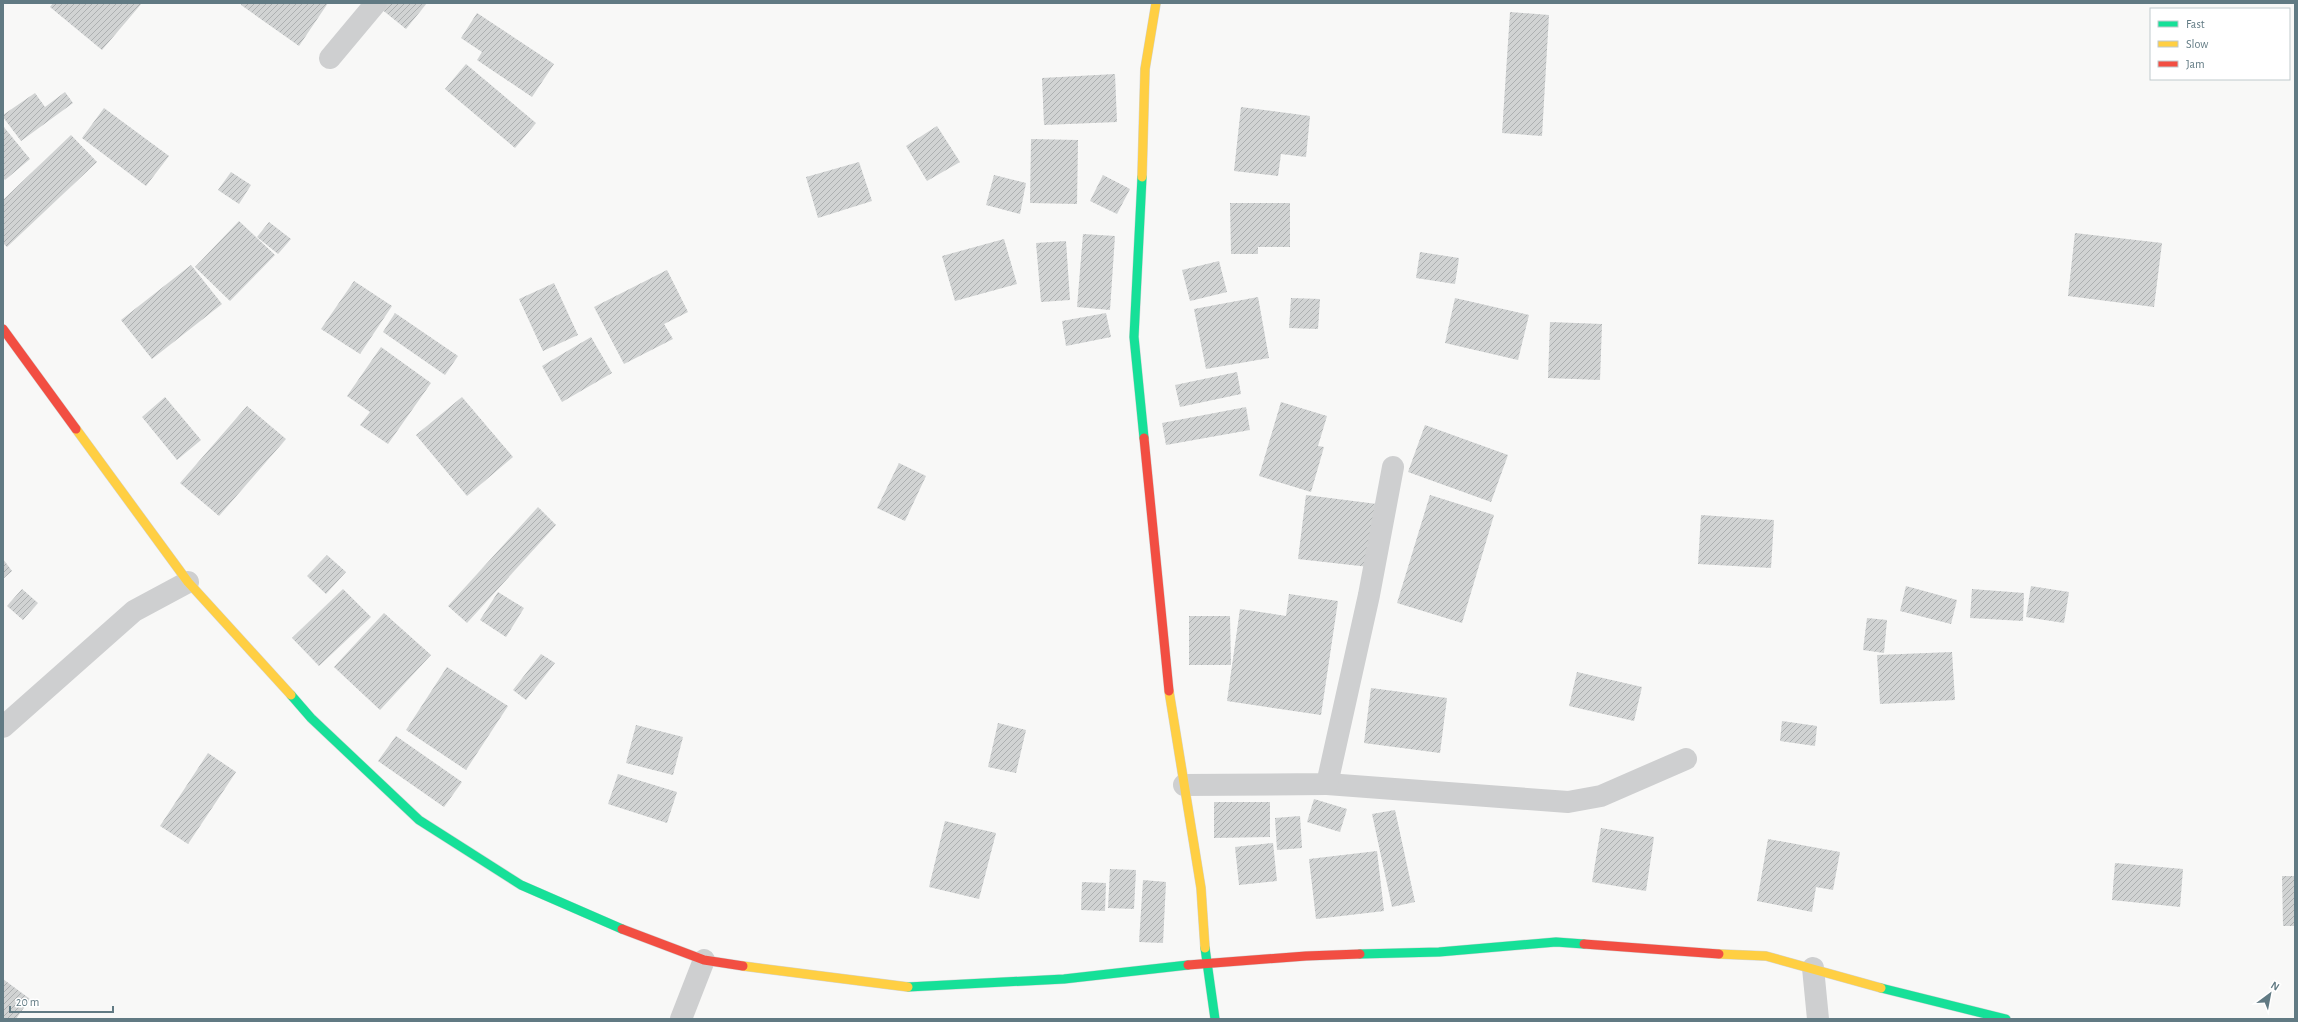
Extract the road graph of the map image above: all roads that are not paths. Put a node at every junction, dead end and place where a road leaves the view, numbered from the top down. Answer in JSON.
{"nodes":[{"id":1,"x":376,"y":3,"type":"edge"},
{"id":2,"x":1156,"y":3,"type":"edge"},
{"id":3,"x":330,"y":58,"type":"dead end"},
{"id":4,"x":3,"y":330,"type":"edge"},
{"id":5,"x":1393,"y":467,"type":"dead end"},
{"id":6,"x":188,"y":582,"type":"junction"},
{"id":7,"x":3,"y":727,"type":"edge"},
{"id":8,"x":1686,"y":759,"type":"dead end"},
{"id":9,"x":1327,"y":784,"type":"junction"},
{"id":10,"x":1184,"y":785,"type":"junction"},
{"id":11,"x":704,"y":960,"type":"junction"},
{"id":12,"x":1206,"y":963,"type":"junction"},
{"id":13,"x":1813,"y":968,"type":"junction"},
{"id":14,"x":681,"y":1019,"type":"edge"},
{"id":15,"x":1215,"y":1019,"type":"edge"},
{"id":16,"x":1818,"y":1019,"type":"edge"},
{"id":17,"x":2006,"y":1019,"type":"edge"}],
"edges":[{"from":1,"to":3,"type":"street"},
{"from":2,"to":10,"type":"street"},
{"from":4,"to":6,"type":"street"},
{"from":5,"to":9,"type":"street"},
{"from":6,"to":7,"type":"street"},
{"from":6,"to":11,"type":"street"},
{"from":8,"to":9,"type":"street"},
{"from":9,"to":10,"type":"street"},
{"from":10,"to":12,"type":"street"},
{"from":11,"to":12,"type":"street"},
{"from":11,"to":14,"type":"street"},
{"from":12,"to":13,"type":"street"},
{"from":12,"to":15,"type":"street"},
{"from":13,"to":16,"type":"street"},
{"from":13,"to":17,"type":"street"}]}
